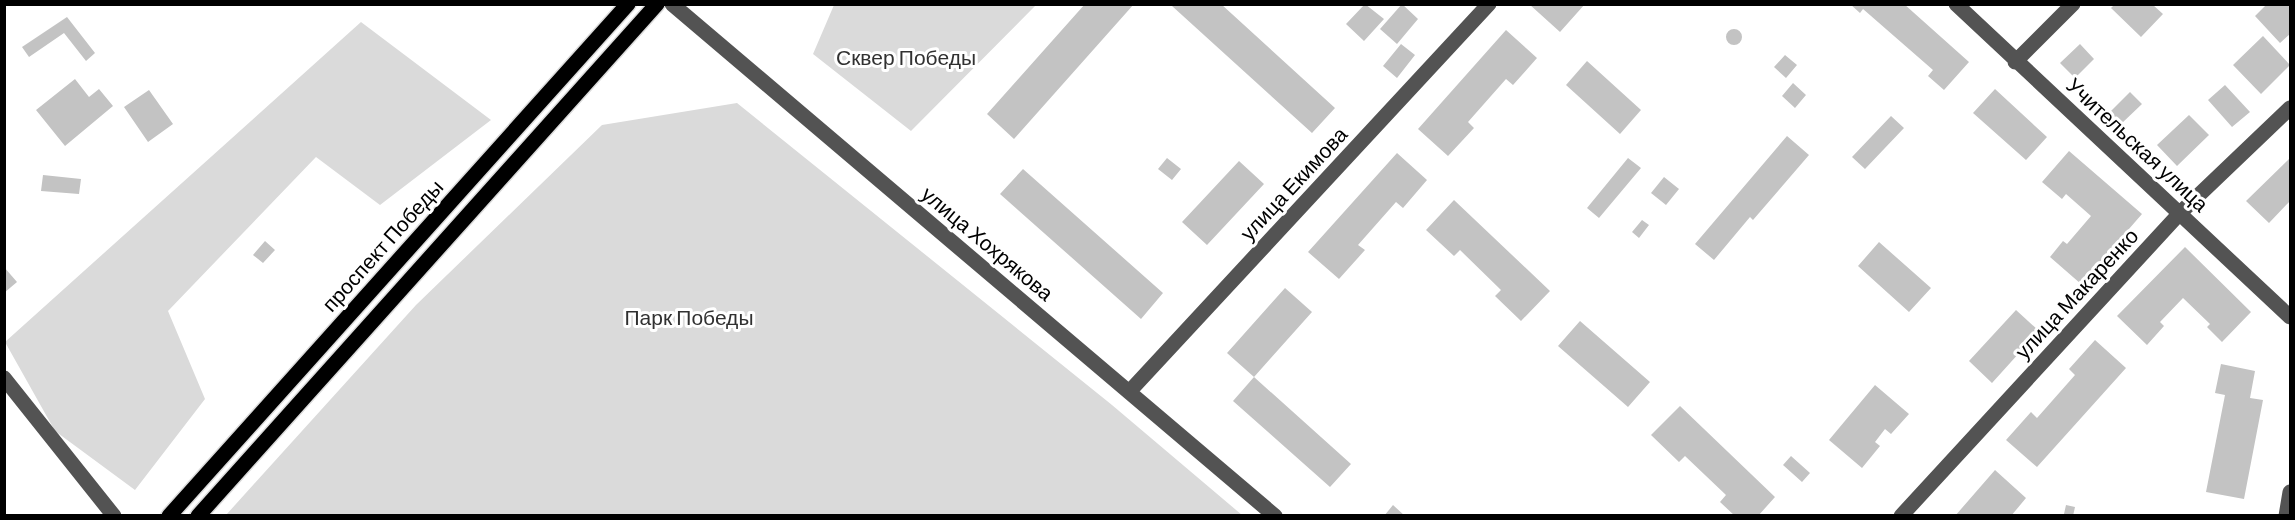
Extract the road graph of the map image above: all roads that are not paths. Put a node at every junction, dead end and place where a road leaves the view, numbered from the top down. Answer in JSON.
{"nodes":[{"id":1,"x":628,"y":4,"type":"edge"},
{"id":2,"x":657,"y":4,"type":"edge"},
{"id":3,"x":672,"y":4,"type":"edge"},
{"id":4,"x":1489,"y":4,"type":"edge"},
{"id":5,"x":1956,"y":4,"type":"edge"},
{"id":6,"x":2073,"y":4,"type":"edge"},
{"id":7,"x":2015,"y":62,"type":"junction"},
{"id":8,"x":2290,"y":108,"type":"edge"},
{"id":9,"x":2180,"y":213,"type":"junction"},
{"id":10,"x":2290,"y":317,"type":"edge"},
{"id":11,"x":4,"y":378,"type":"edge"},
{"id":12,"x":1129,"y":392,"type":"junction"},
{"id":13,"x":2290,"y":492,"type":"edge"},
{"id":14,"x":114,"y":516,"type":"edge"},
{"id":15,"x":169,"y":516,"type":"edge"},
{"id":16,"x":198,"y":516,"type":"edge"},
{"id":17,"x":1275,"y":516,"type":"edge"},
{"id":18,"x":1901,"y":516,"type":"edge"},
{"id":19,"x":2286,"y":516,"type":"edge"}],
"edges":[{"from":1,"to":15,"type":"main road","name":"проспект Победы"},
{"from":2,"to":16,"type":"main road","name":"проспект Победы"},
{"from":3,"to":12,"type":"street","name":"улица Хохрякова"},
{"from":4,"to":12,"type":"street","name":"улица Екимова"},
{"from":5,"to":7,"type":"street","name":"Учительская улица"},
{"from":6,"to":7,"type":"street"},
{"from":7,"to":9,"type":"street","name":"Учительская улица"},
{"from":8,"to":9,"type":"street","name":"улица Макаренко"},
{"from":9,"to":10,"type":"street","name":"Учительская улица"},
{"from":9,"to":18,"type":"street","name":"улица Макаренко"},
{"from":11,"to":14,"type":"street"},
{"from":12,"to":17,"type":"street","name":"улица Хохрякова"},
{"from":13,"to":19,"type":"street"}]}
